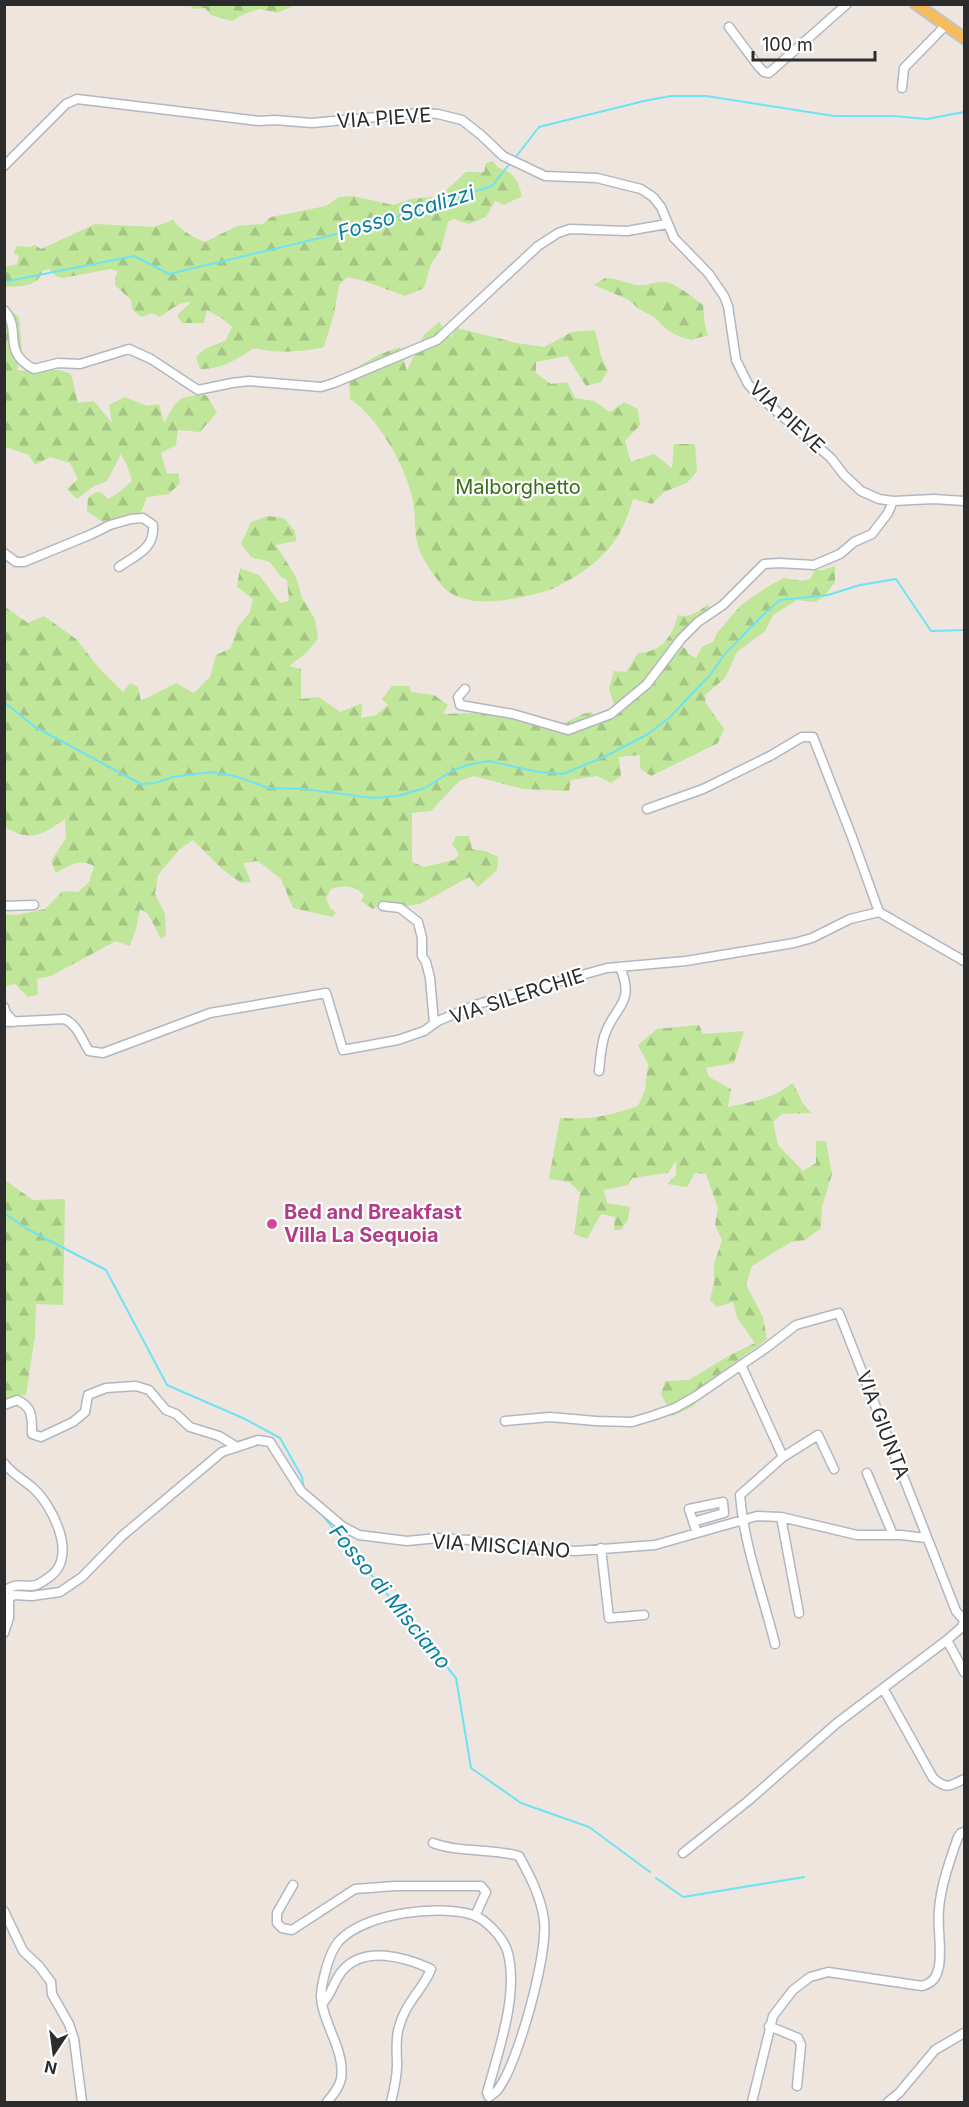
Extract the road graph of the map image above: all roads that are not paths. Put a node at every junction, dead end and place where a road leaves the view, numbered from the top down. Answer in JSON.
{"nodes":[{"id":1,"x":847,"y":4,"type":"edge"},
{"id":2,"x":916,"y":4,"type":"edge"},
{"id":3,"x":946,"y":25,"type":"junction"},
{"id":4,"x":729,"y":27,"type":"dead end"},
{"id":5,"x":964,"y":38,"type":"edge"},
{"id":6,"x":902,"y":88,"type":"dead end"},
{"id":7,"x":4,"y":166,"type":"edge"},
{"id":8,"x":667,"y":224,"type":"junction"},
{"id":9,"x":4,"y":310,"type":"edge"},
{"id":10,"x":892,"y":501,"type":"junction"},
{"id":11,"x":964,"y":501,"type":"edge"},
{"id":12,"x":4,"y":553,"type":"edge"},
{"id":13,"x":119,"y":567,"type":"dead end"},
{"id":14,"x":465,"y":689,"type":"dead end"},
{"id":15,"x":647,"y":809,"type":"dead end"},
{"id":16,"x":34,"y":905,"type":"dead end"},
{"id":17,"x":4,"y":906,"type":"edge"},
{"id":18,"x":383,"y":906,"type":"dead end"},
{"id":19,"x":879,"y":912,"type":"junction"},
{"id":20,"x":964,"y":961,"type":"edge"},
{"id":21,"x":620,"y":967,"type":"junction"},
{"id":22,"x":4,"y":1006,"type":"edge"},
{"id":23,"x":9,"y":1022,"type":"edge"},
{"id":24,"x":434,"y":1023,"type":"junction"},
{"id":25,"x":599,"y":1071,"type":"dead end"},
{"id":26,"x":741,"y":1365,"type":"junction"},
{"id":27,"x":4,"y":1405,"type":"edge"},
{"id":28,"x":505,"y":1421,"type":"dead end"},
{"id":29,"x":237,"y":1447,"type":"junction"},
{"id":30,"x":783,"y":1457,"type":"junction"},
{"id":31,"x":4,"y":1463,"type":"edge"},
{"id":32,"x":834,"y":1469,"type":"dead end"},
{"id":33,"x":867,"y":1473,"type":"dead end"},
{"id":34,"x":781,"y":1517,"type":"junction"},
{"id":35,"x":742,"y":1519,"type":"junction"},
{"id":36,"x":693,"y":1522,"type":"dead end"},
{"id":37,"x":696,"y":1533,"type":"junction"},
{"id":38,"x":893,"y":1535,"type":"junction"},
{"id":39,"x":926,"y":1538,"type":"junction"},
{"id":40,"x":601,"y":1548,"type":"junction"},
{"id":41,"x":6,"y":1598,"type":"edge"},
{"id":42,"x":800,"y":1613,"type":"dead end"},
{"id":43,"x":644,"y":1615,"type":"dead end"},
{"id":44,"x":964,"y":1620,"type":"edge"},
{"id":45,"x":4,"y":1633,"type":"edge"},
{"id":46,"x":947,"y":1640,"type":"junction"},
{"id":47,"x":774,"y":1644,"type":"dead end"},
{"id":48,"x":964,"y":1672,"type":"edge"},
{"id":49,"x":883,"y":1688,"type":"junction"},
{"id":50,"x":964,"y":1779,"type":"edge"},
{"id":51,"x":964,"y":1832,"type":"edge"},
{"id":52,"x":433,"y":1843,"type":"dead end"},
{"id":53,"x":683,"y":1853,"type":"dead end"},
{"id":54,"x":292,"y":1885,"type":"dead end"},
{"id":55,"x":4,"y":1911,"type":"edge"},
{"id":56,"x":475,"y":1916,"type":"junction"},
{"id":57,"x":323,"y":2003,"type":"junction"},
{"id":58,"x":769,"y":2026,"type":"junction"},
{"id":59,"x":964,"y":2033,"type":"edge"},
{"id":60,"x":797,"y":2086,"type":"dead end"},
{"id":61,"x":82,"y":2103,"type":"edge"},
{"id":62,"x":327,"y":2103,"type":"edge"},
{"id":63,"x":391,"y":2103,"type":"edge"},
{"id":64,"x":752,"y":2103,"type":"edge"},
{"id":65,"x":888,"y":2103,"type":"edge"}],
"edges":[{"from":1,"to":4,"type":"street"},
{"from":2,"to":3,"type":"main road"},
{"from":3,"to":5,"type":"main road"},
{"from":3,"to":6,"type":"street"},
{"from":7,"to":8,"type":"street","name":"VIA PIEVE"},
{"from":8,"to":9,"type":"street"},
{"from":8,"to":10,"type":"street","name":"VIA PIEVE"},
{"from":10,"to":11,"type":"street"},
{"from":10,"to":14,"type":"street"},
{"from":12,"to":13,"type":"street"},
{"from":15,"to":19,"type":"street"},
{"from":16,"to":17,"type":"street"},
{"from":18,"to":24,"type":"street"},
{"from":19,"to":20,"type":"street"},
{"from":19,"to":21,"type":"street","name":"VIA SILERCHIE"},
{"from":21,"to":24,"type":"street","name":"VIA SILERCHIE"},
{"from":21,"to":25,"type":"street"},
{"from":22,"to":23,"type":"street"},
{"from":23,"to":24,"type":"street","name":"VIA SILERCHIE"},
{"from":26,"to":28,"type":"street"},
{"from":26,"to":30,"type":"street"},
{"from":26,"to":39,"type":"street","name":"VIA GIUNTA"},
{"from":27,"to":29,"type":"street"},
{"from":29,"to":40,"type":"street","name":"VIA MISCIANO"},
{"from":29,"to":41,"type":"street","name":"VIA MISCIANO"},
{"from":30,"to":32,"type":"street"},
{"from":30,"to":35,"type":"street"},
{"from":31,"to":41,"type":"street"},
{"from":33,"to":38,"type":"street"},
{"from":34,"to":35,"type":"street","name":"VIA MISCIANO"},
{"from":34,"to":38,"type":"street","name":"VIA MISCIANO"},
{"from":34,"to":42,"type":"street"},
{"from":35,"to":37,"type":"street","name":"VIA MISCIANO"},
{"from":35,"to":47,"type":"street"},
{"from":36,"to":37,"type":"street"},
{"from":37,"to":40,"type":"street","name":"VIA MISCIANO"},
{"from":38,"to":39,"type":"street","name":"VIA MISCIANO"},
{"from":39,"to":44,"type":"street"},
{"from":40,"to":43,"type":"street"},
{"from":41,"to":45,"type":"street"},
{"from":44,"to":46,"type":"street"},
{"from":46,"to":48,"type":"street"},
{"from":46,"to":49,"type":"street"},
{"from":49,"to":50,"type":"street"},
{"from":49,"to":53,"type":"street"},
{"from":51,"to":58,"type":"street"},
{"from":52,"to":56,"type":"street"},
{"from":54,"to":56,"type":"street"},
{"from":55,"to":61,"type":"street"},
{"from":56,"to":57,"type":"street"},
{"from":57,"to":62,"type":"street"},
{"from":57,"to":63,"type":"street"},
{"from":58,"to":60,"type":"street"},
{"from":58,"to":64,"type":"street"},
{"from":59,"to":65,"type":"street"}]}
